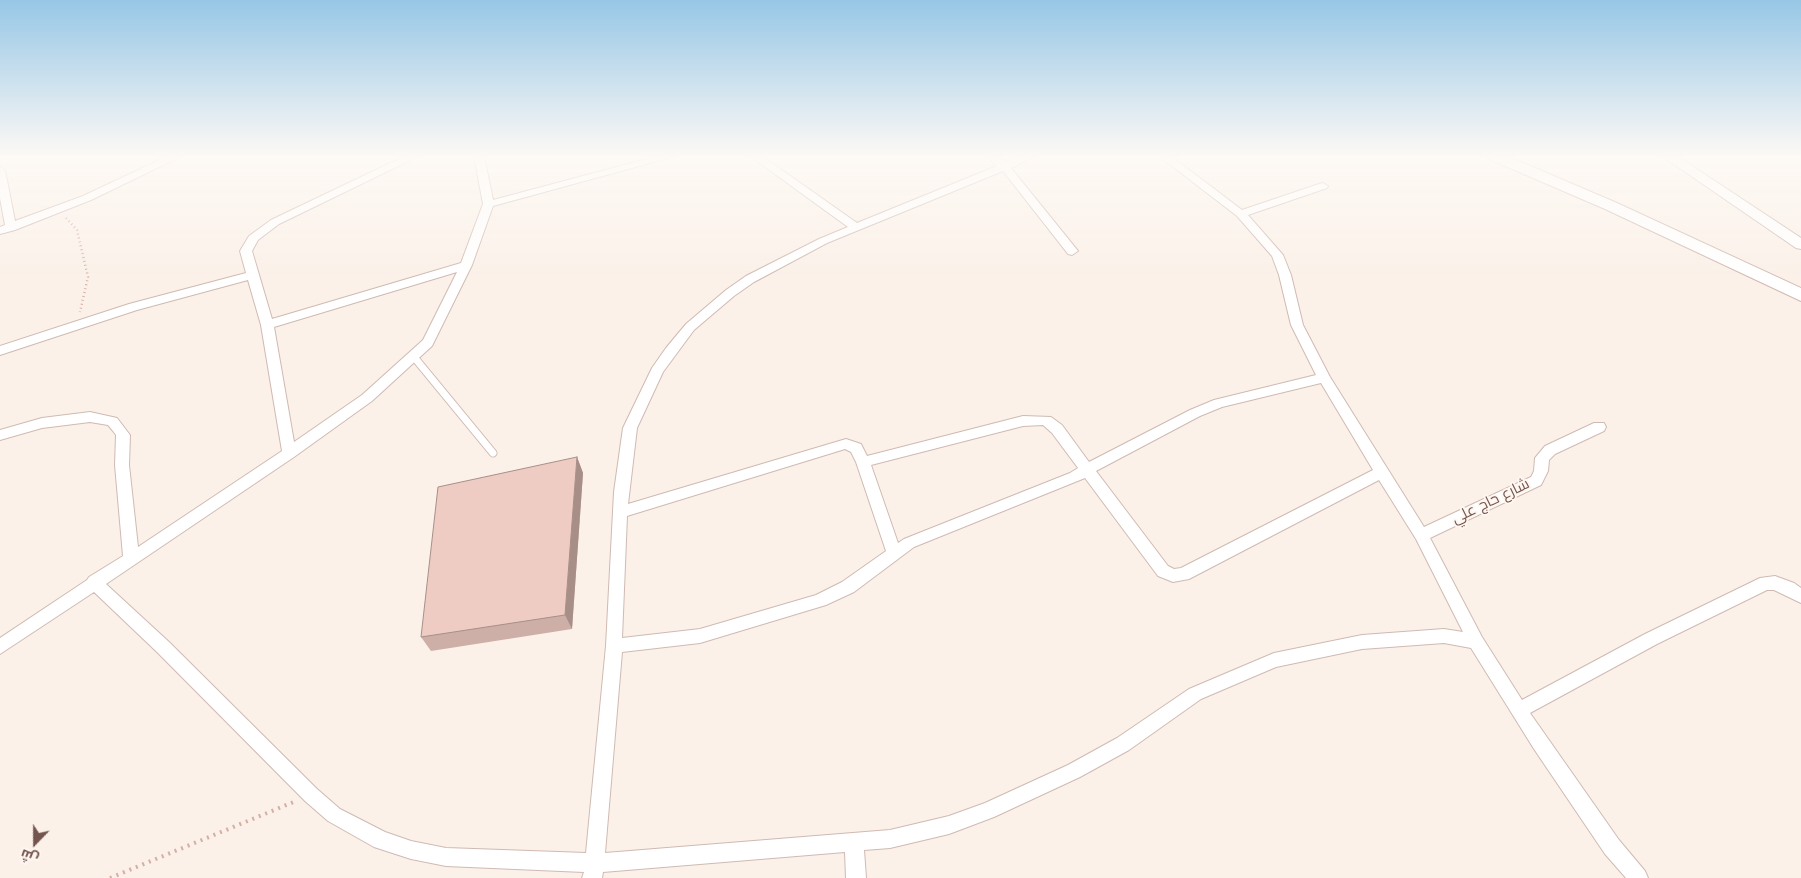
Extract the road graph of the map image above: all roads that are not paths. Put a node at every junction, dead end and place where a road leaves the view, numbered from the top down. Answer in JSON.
{"nodes":[{"id":1,"x":2,"y":197,"type":"edge"},
{"id":2,"x":90,"y":197,"type":"edge"},
{"id":3,"x":328,"y":197,"type":"edge"},
{"id":4,"x":487,"y":197,"type":"edge"},
{"id":5,"x":515,"y":197,"type":"edge"},
{"id":6,"x":813,"y":197,"type":"edge"},
{"id":7,"x":932,"y":197,"type":"edge"},
{"id":8,"x":1029,"y":197,"type":"edge"},
{"id":9,"x":1218,"y":197,"type":"edge"},
{"id":10,"x":1291,"y":197,"type":"edge"},
{"id":11,"x":1590,"y":197,"type":"edge"},
{"id":12,"x":1610,"y":197,"type":"edge"},
{"id":13,"x":1729,"y":197,"type":"edge"},
{"id":14,"x":488,"y":204,"type":"junction"},
{"id":15,"x":1241,"y":214,"type":"junction"},
{"id":16,"x":857,"y":228,"type":"junction"},
{"id":17,"x":5,"y":230,"type":"edge"},
{"id":18,"x":1801,"y":245,"type":"edge"},
{"id":19,"x":1072,"y":251,"type":"dead end"},
{"id":20,"x":466,"y":265,"type":"junction"},
{"id":21,"x":253,"y":274,"type":"junction"},
{"id":22,"x":1801,"y":285,"type":"edge"},
{"id":23,"x":1801,"y":296,"type":"edge"},
{"id":24,"x":267,"y":325,"type":"junction"},
{"id":25,"x":0,"y":351,"type":"edge"},
{"id":26,"x":414,"y":356,"type":"junction"},
{"id":27,"x":1324,"y":378,"type":"junction"},
{"id":28,"x":1599,"y":427,"type":"dead end"},
{"id":29,"x":0,"y":435,"type":"edge"},
{"id":30,"x":289,"y":453,"type":"junction"},
{"id":31,"x":493,"y":453,"type":"dead end"},
{"id":32,"x":864,"y":462,"type":"junction"},
{"id":33,"x":1087,"y":470,"type":"junction"},
{"id":34,"x":1382,"y":472,"type":"junction"},
{"id":35,"x":620,"y":512,"type":"junction"},
{"id":36,"x":1420,"y":535,"type":"junction"},
{"id":37,"x":894,"y":553,"type":"junction"},
{"id":38,"x":131,"y":558,"type":"junction"},
{"id":39,"x":94,"y":582,"type":"junction"},
{"id":40,"x":1801,"y":596,"type":"edge"},
{"id":41,"x":1476,"y":642,"type":"junction"},
{"id":42,"x":614,"y":646,"type":"junction"},
{"id":43,"x":0,"y":647,"type":"edge"},
{"id":44,"x":1519,"y":710,"type":"junction"},
{"id":45,"x":854,"y":842,"type":"junction"},
{"id":46,"x":594,"y":871,"type":"edge"},
{"id":47,"x":856,"y":878,"type":"edge"},
{"id":48,"x":1638,"y":878,"type":"edge"}],
"edges":[{"from":1,"to":17,"type":"street"},
{"from":2,"to":17,"type":"street"},
{"from":3,"to":21,"type":"street"},
{"from":4,"to":14,"type":"street"},
{"from":5,"to":14,"type":"street"},
{"from":6,"to":16,"type":"street"},
{"from":7,"to":16,"type":"street"},
{"from":8,"to":19,"type":"street"},
{"from":9,"to":15,"type":"street"},
{"from":10,"to":15,"type":"street"},
{"from":11,"to":23,"type":"main road"},
{"from":12,"to":22,"type":"main road"},
{"from":13,"to":18,"type":"street"},
{"from":14,"to":20,"type":"street"},
{"from":15,"to":27,"type":"street"},
{"from":16,"to":35,"type":"street"},
{"from":20,"to":24,"type":"street"},
{"from":20,"to":26,"type":"street"},
{"from":21,"to":24,"type":"street"},
{"from":21,"to":25,"type":"street"},
{"from":24,"to":30,"type":"street"},
{"from":26,"to":30,"type":"street"},
{"from":26,"to":31,"type":"lane"},
{"from":27,"to":33,"type":"street"},
{"from":27,"to":34,"type":"street"},
{"from":28,"to":36,"type":"street","name":"شارع حاج علي"},
{"from":29,"to":38,"type":"street"},
{"from":30,"to":38,"type":"street"},
{"from":32,"to":33,"type":"street"},
{"from":32,"to":35,"type":"street"},
{"from":32,"to":37,"type":"street"},
{"from":33,"to":34,"type":"street"},
{"from":33,"to":37,"type":"street"},
{"from":34,"to":36,"type":"street"},
{"from":35,"to":42,"type":"street"},
{"from":36,"to":41,"type":"street"},
{"from":37,"to":42,"type":"street"},
{"from":38,"to":39,"type":"street"},
{"from":39,"to":43,"type":"street"},
{"from":39,"to":46,"type":"street"},
{"from":40,"to":44,"type":"street"},
{"from":41,"to":44,"type":"street"},
{"from":41,"to":45,"type":"street"},
{"from":42,"to":46,"type":"street"},
{"from":44,"to":48,"type":"street"},
{"from":45,"to":46,"type":"street"},
{"from":45,"to":47,"type":"street"}]}
